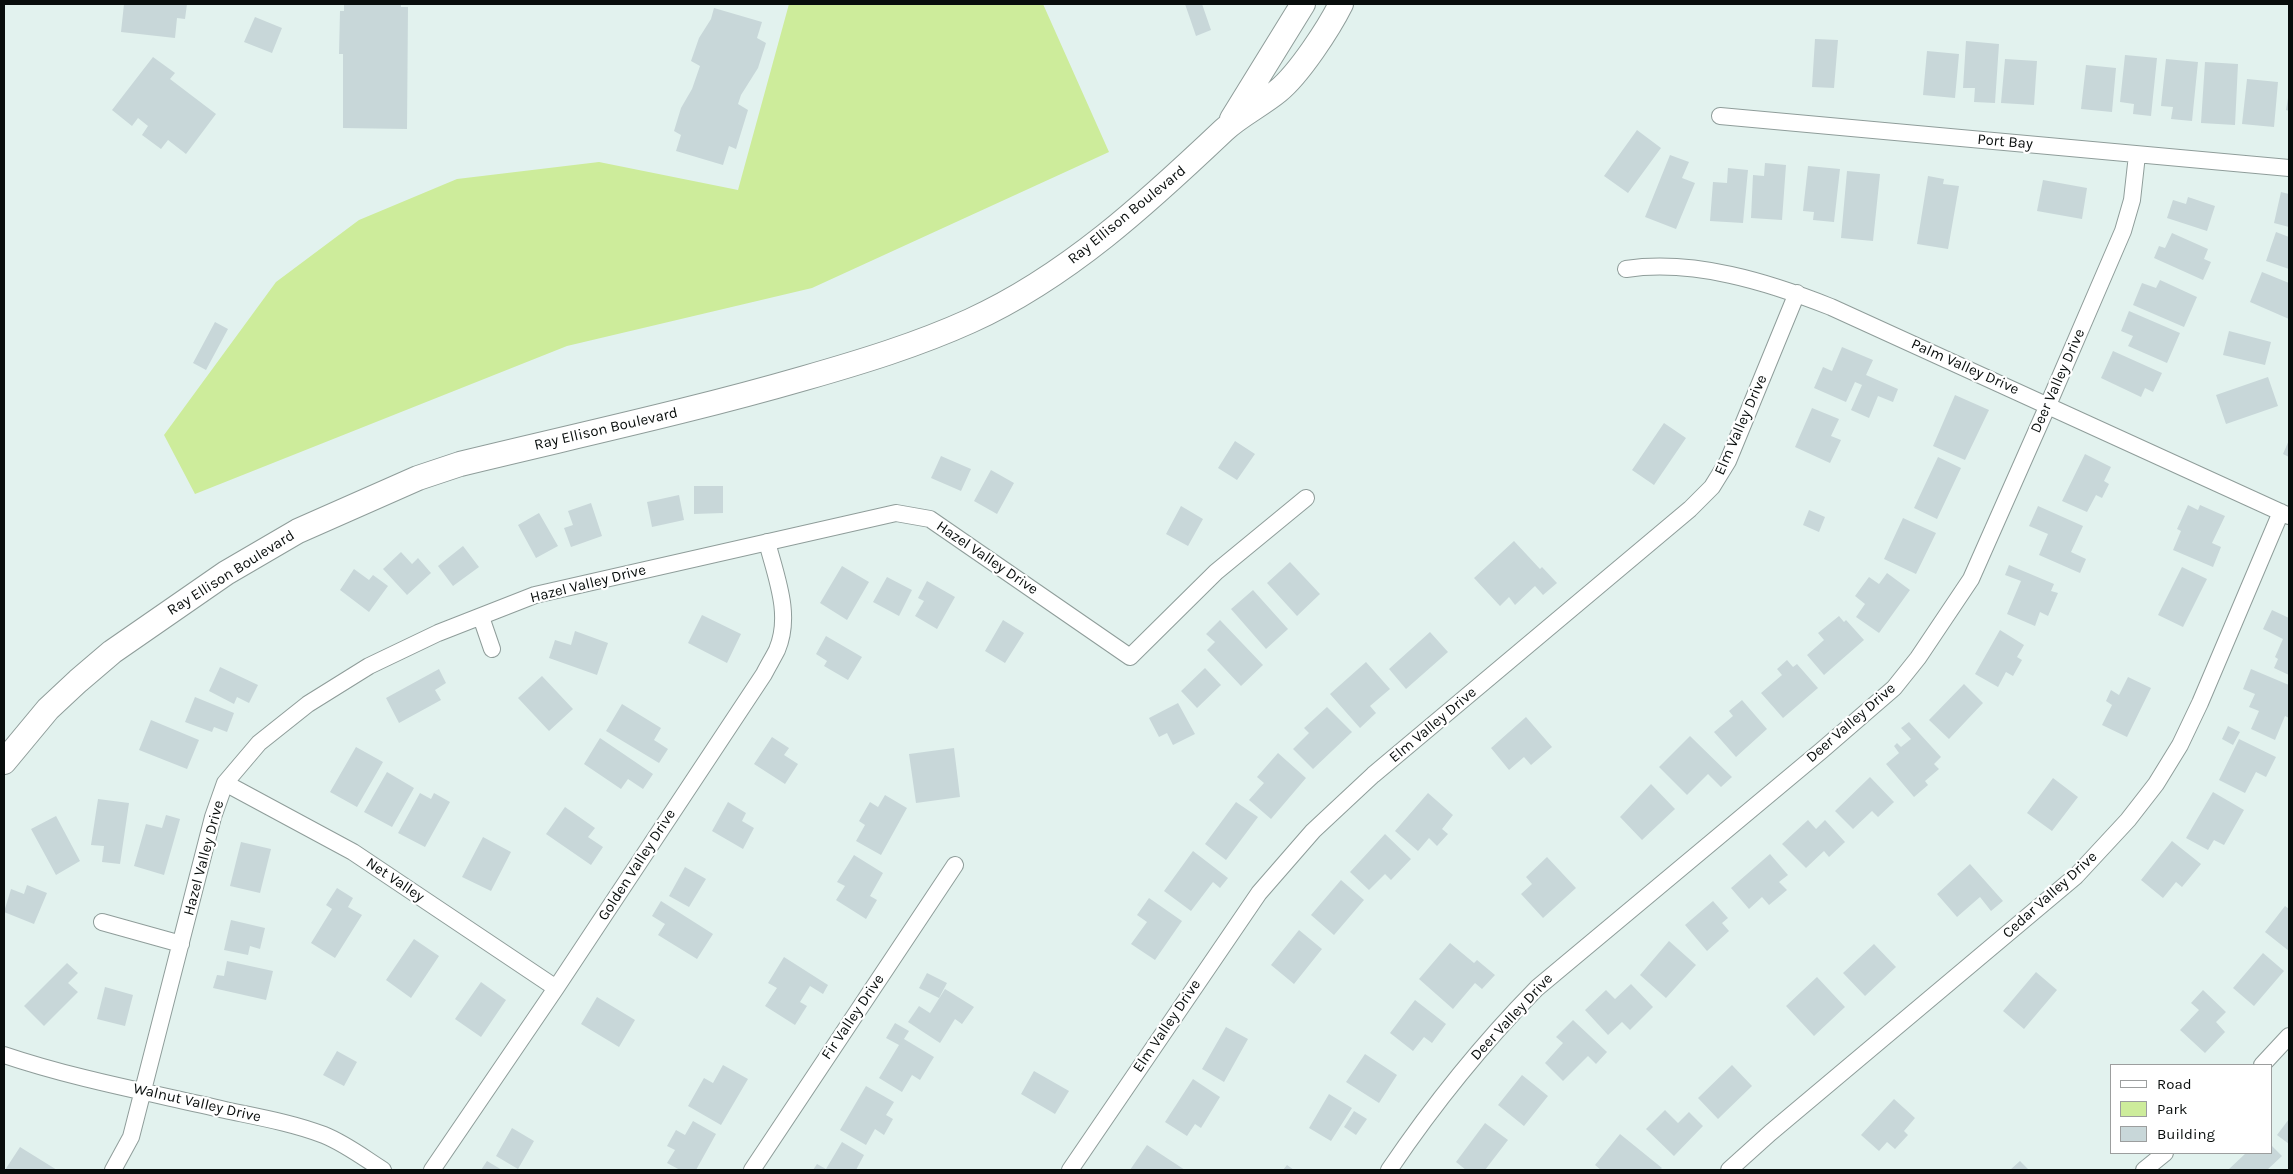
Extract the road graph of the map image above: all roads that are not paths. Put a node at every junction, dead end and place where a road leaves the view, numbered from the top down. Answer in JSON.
{"nodes":[{"id":1,"x":1303,"y":4,"type":"edge"},
{"id":2,"x":1341,"y":4,"type":"edge"},
{"id":3,"x":1720,"y":116,"type":"dead end"},
{"id":4,"x":1227,"y":127,"type":"junction"},
{"id":5,"x":2136,"y":154,"type":"junction"},
{"id":6,"x":2289,"y":168,"type":"edge"},
{"id":7,"x":1626,"y":269,"type":"dead end"},
{"id":8,"x":1797,"y":293,"type":"junction"},
{"id":9,"x":2048,"y":405,"type":"junction"},
{"id":10,"x":1306,"y":498,"type":"dead end"},
{"id":11,"x":2285,"y":514,"type":"edge"},
{"id":12,"x":767,"y":542,"type":"junction"},
{"id":13,"x":481,"y":617,"type":"junction"},
{"id":14,"x":492,"y":649,"type":"dead end"},
{"id":15,"x":4,"y":762,"type":"edge"},
{"id":16,"x":226,"y":783,"type":"junction"},
{"id":17,"x":955,"y":865,"type":"dead end"},
{"id":18,"x":102,"y":922,"type":"dead end"},
{"id":19,"x":180,"y":944,"type":"junction"},
{"id":20,"x":556,"y":988,"type":"junction"},
{"id":21,"x":2289,"y":1036,"type":"edge"},
{"id":22,"x":4,"y":1055,"type":"edge"},
{"id":23,"x":2263,"y":1064,"type":"edge"},
{"id":24,"x":144,"y":1091,"type":"junction"},
{"id":25,"x":2164,"y":1154,"type":"edge"},
{"id":26,"x":113,"y":1170,"type":"edge"},
{"id":27,"x":383,"y":1170,"type":"edge"},
{"id":28,"x":432,"y":1170,"type":"edge"},
{"id":29,"x":752,"y":1170,"type":"edge"},
{"id":30,"x":1070,"y":1170,"type":"edge"},
{"id":31,"x":1389,"y":1170,"type":"edge"},
{"id":32,"x":1729,"y":1170,"type":"edge"},
{"id":33,"x":2144,"y":1170,"type":"edge"}],
"edges":[{"from":1,"to":4,"type":"main road","name":"Ray Ellison Boulevard"},
{"from":2,"to":4,"type":"main road","name":"Ray Ellison Boulevard"},
{"from":3,"to":5,"type":"street","name":"Port Bay"},
{"from":4,"to":15,"type":"main road","name":"Ray Ellison Boulevard"},
{"from":5,"to":6,"type":"street","name":"Port Bay"},
{"from":5,"to":9,"type":"street","name":"Deer Valley Drive"},
{"from":7,"to":8,"type":"street","name":"Palm Valley Drive"},
{"from":8,"to":9,"type":"street","name":"Palm Valley Drive"},
{"from":8,"to":30,"type":"street","name":"Elm Valley Drive"},
{"from":9,"to":11,"type":"street","name":"Palm Valley Drive"},
{"from":9,"to":31,"type":"street","name":"Deer Valley Drive"},
{"from":10,"to":12,"type":"street","name":"Hazel Valley Drive"},
{"from":11,"to":32,"type":"street","name":"Cedar Valley Drive"},
{"from":12,"to":13,"type":"street","name":"Hazel Valley Drive"},
{"from":12,"to":20,"type":"street","name":"Golden Valley Drive"},
{"from":13,"to":14,"type":"street"},
{"from":13,"to":16,"type":"street","name":"Hazel Valley Drive"},
{"from":16,"to":19,"type":"street","name":"Hazel Valley Drive"},
{"from":16,"to":20,"type":"street","name":"Net Valley"},
{"from":17,"to":29,"type":"street","name":"Fir Valley Drive"},
{"from":18,"to":19,"type":"street"},
{"from":19,"to":24,"type":"street","name":"Hazel Valley Drive"},
{"from":20,"to":28,"type":"street","name":"Golden Valley Drive"},
{"from":21,"to":23,"type":"street"},
{"from":22,"to":24,"type":"street","name":"Walnut Valley Drive"},
{"from":24,"to":26,"type":"street","name":"Hazel Valley Drive"},
{"from":24,"to":27,"type":"street","name":"Walnut Valley Drive"},
{"from":25,"to":33,"type":"street"}]}
